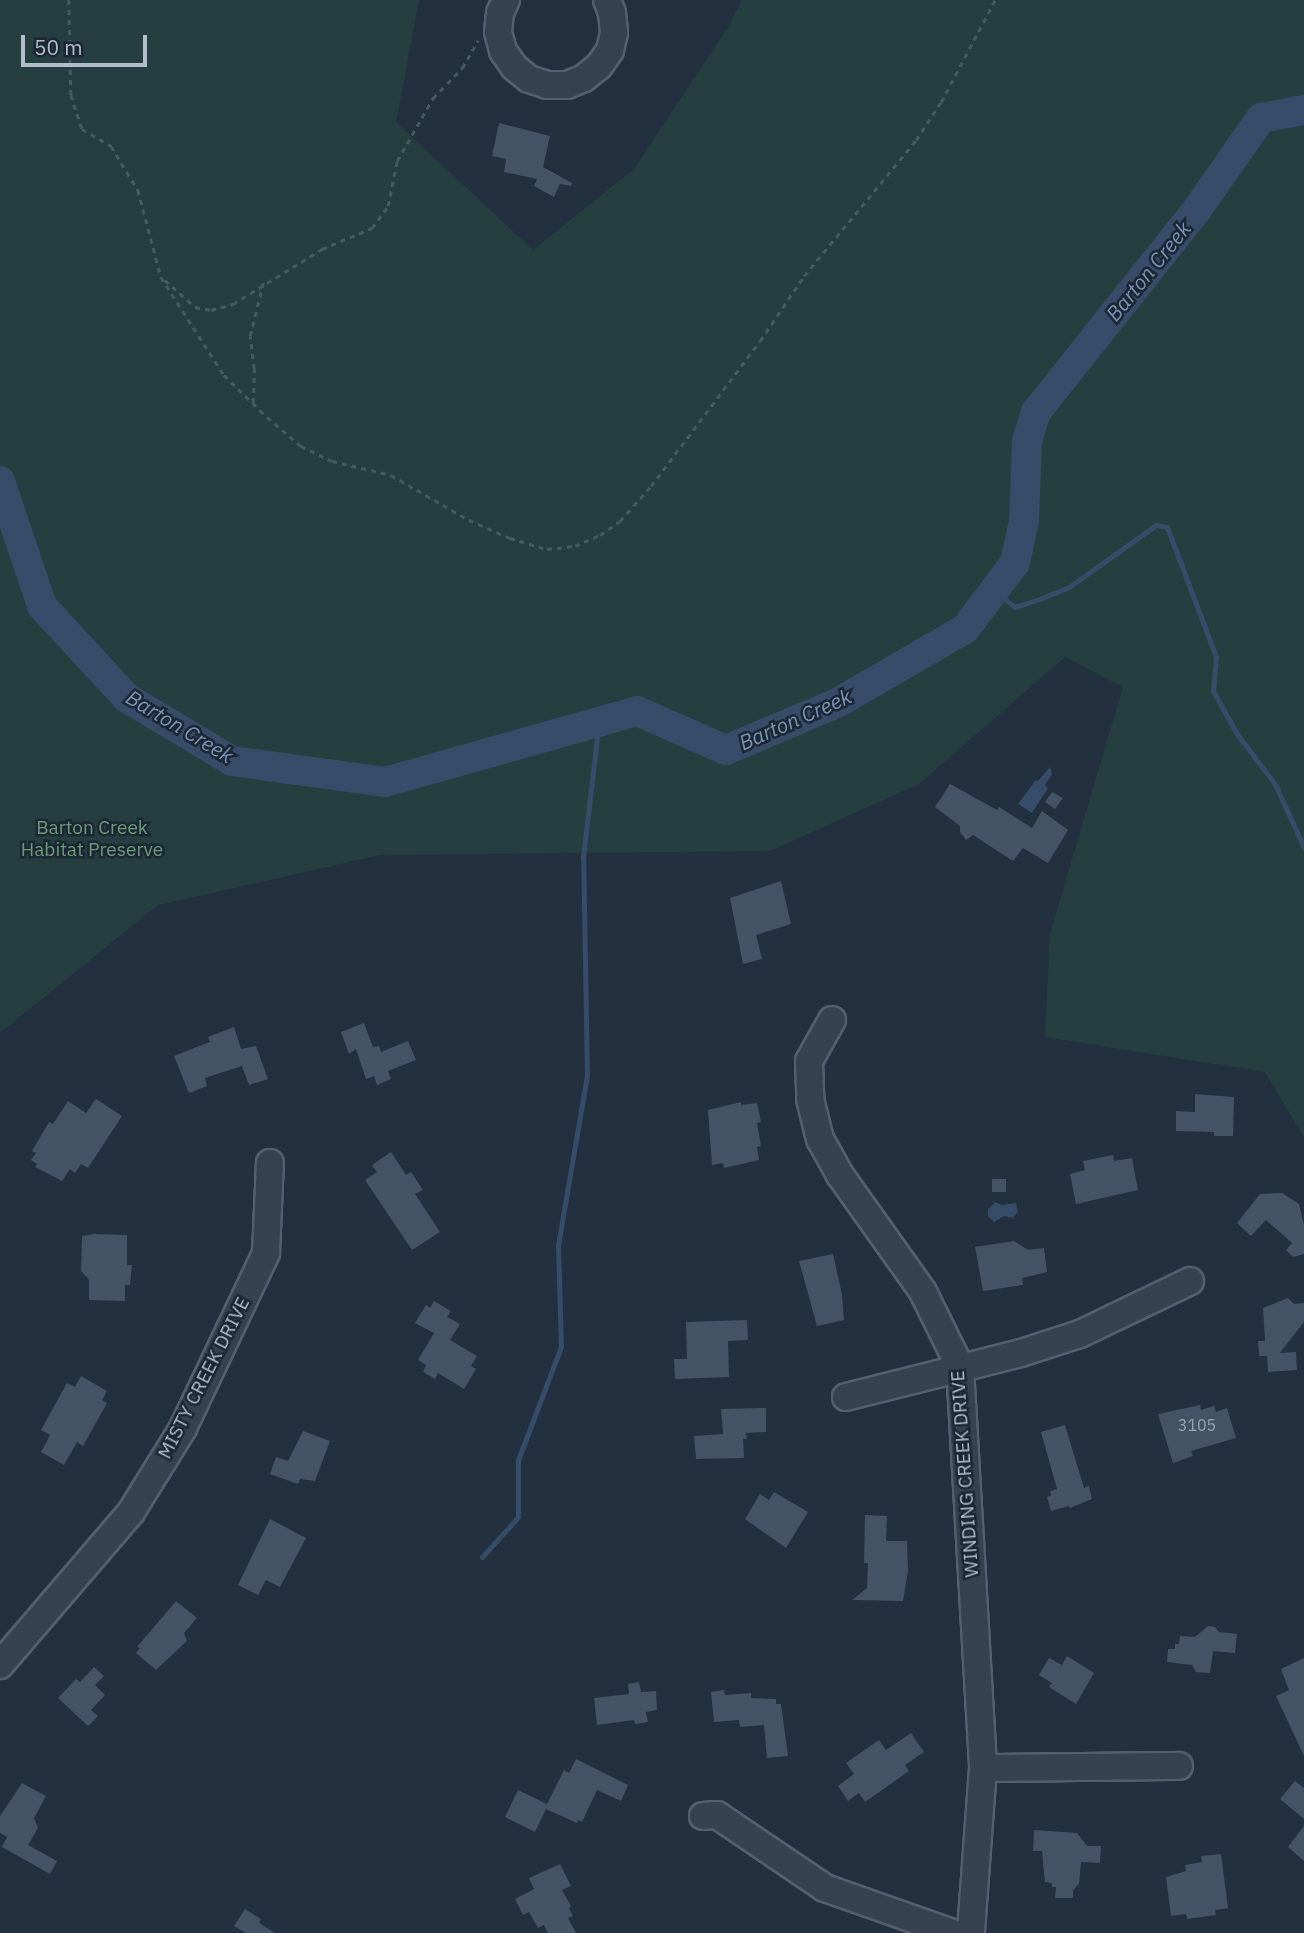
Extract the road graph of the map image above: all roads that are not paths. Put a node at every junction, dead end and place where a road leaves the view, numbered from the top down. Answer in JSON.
{"nodes":[{"id":1,"x":506,"y":0,"type":"edge"},
{"id":2,"x":607,"y":0,"type":"edge"},
{"id":3,"x":832,"y":1020,"type":"dead end"},
{"id":4,"x":270,"y":1163,"type":"dead end"},
{"id":5,"x":1191,"y":1281,"type":"dead end"},
{"id":6,"x":960,"y":1367,"type":"junction"},
{"id":7,"x":846,"y":1397,"type":"dead end"},
{"id":8,"x":0,"y":1665,"type":"edge"},
{"id":9,"x":1179,"y":1766,"type":"dead end"},
{"id":10,"x":983,"y":1768,"type":"junction"},
{"id":11,"x":703,"y":1816,"type":"dead end"},
{"id":12,"x":953,"y":1933,"type":"edge"},
{"id":13,"x":971,"y":1933,"type":"edge"}],
"edges":[{"from":1,"to":2,"type":"street"},
{"from":3,"to":6,"type":"street","name":"WINDING CREEK DRIVE"},
{"from":4,"to":8,"type":"street","name":"MISTY CREEK DRIVE"},
{"from":5,"to":6,"type":"street"},
{"from":6,"to":7,"type":"street"},
{"from":6,"to":10,"type":"street","name":"WINDING CREEK DRIVE"},
{"from":9,"to":10,"type":"street"},
{"from":10,"to":13,"type":"street","name":"WINDING CREEK DRIVE"},
{"from":11,"to":12,"type":"street"}]}
